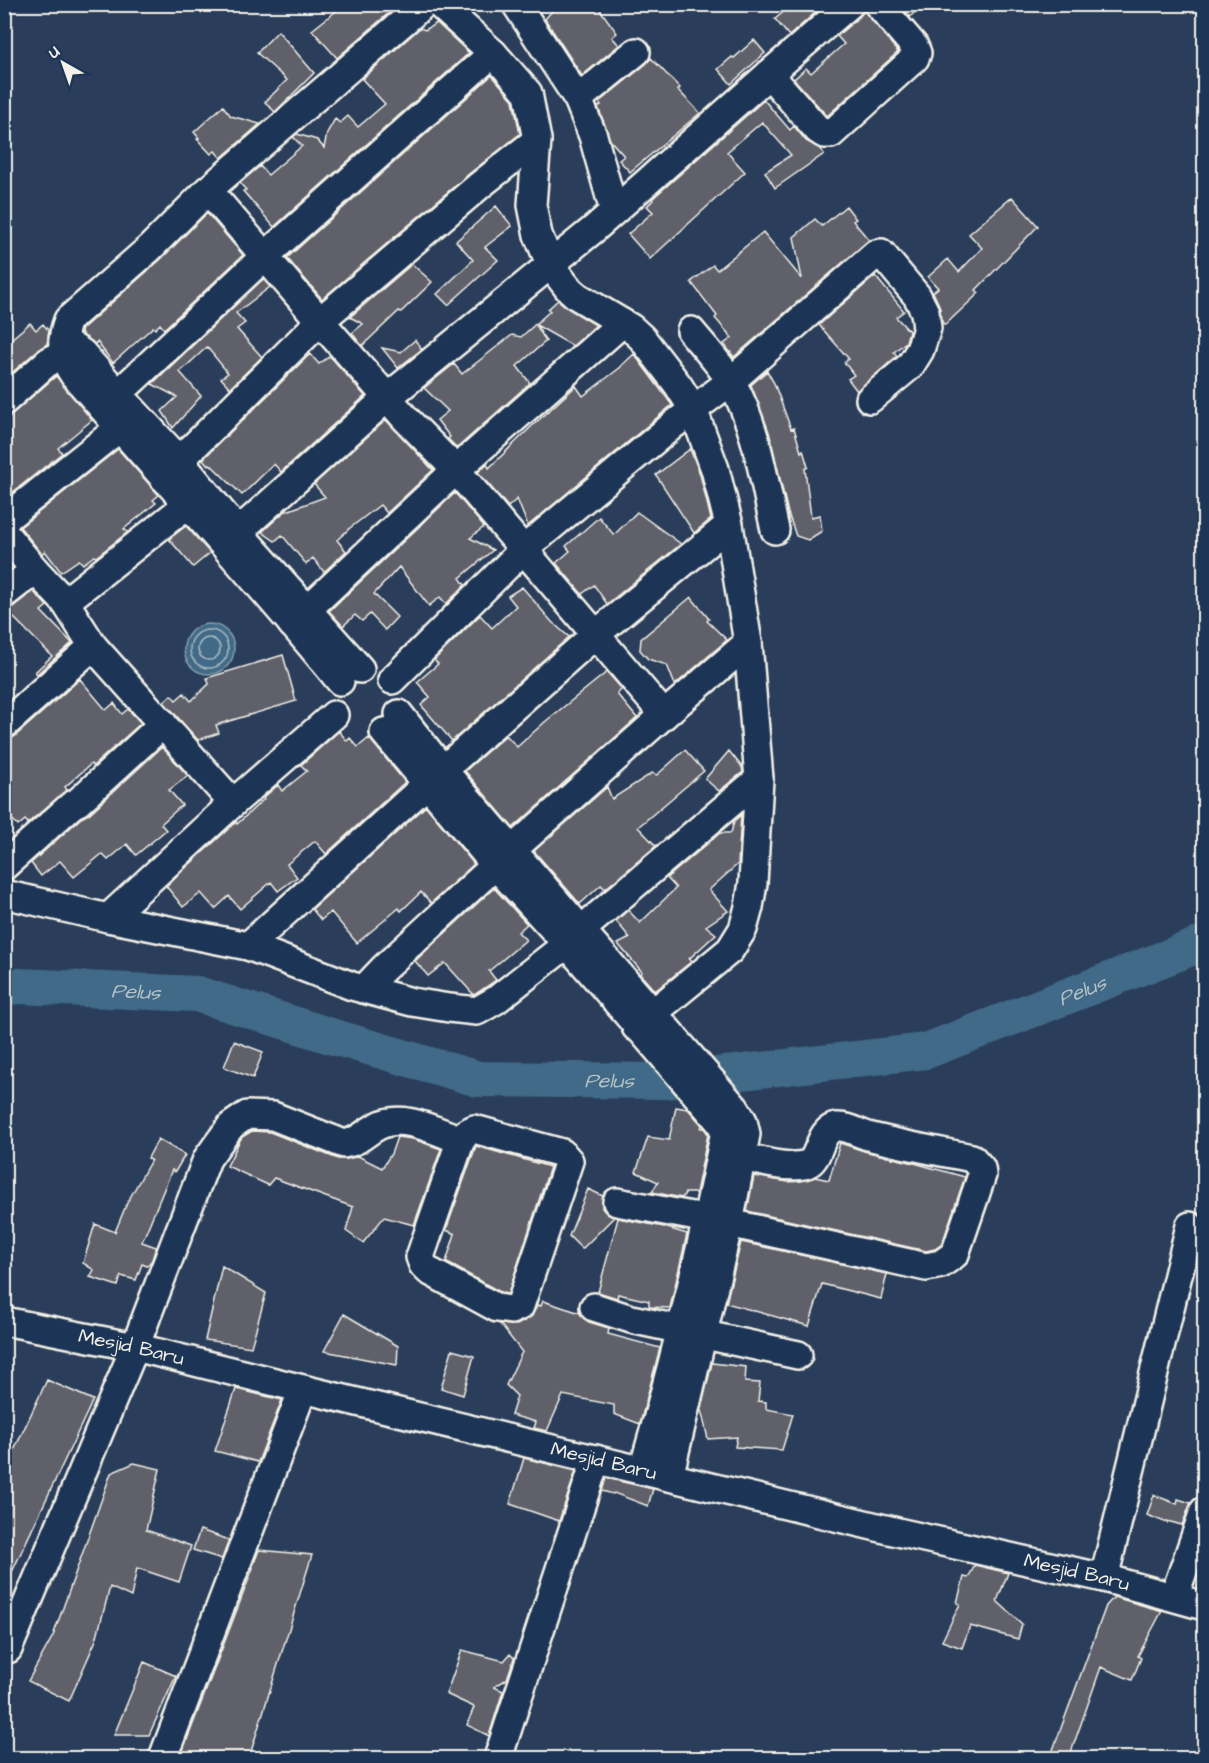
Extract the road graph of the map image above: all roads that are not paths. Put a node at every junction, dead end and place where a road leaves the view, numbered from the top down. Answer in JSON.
{"nodes":[{"id":1,"x":424,"y":4,"type":"edge"},
{"id":2,"x":439,"y":4,"type":"edge"},
{"id":3,"x":516,"y":4,"type":"edge"},
{"id":4,"x":850,"y":4,"type":"edge"},
{"id":5,"x":878,"y":4,"type":"edge"},
{"id":6,"x":636,"y":52,"type":"dead end"},
{"id":7,"x":493,"y":53,"type":"junction"},
{"id":8,"x":769,"y":74,"type":"junction"},
{"id":9,"x":578,"y":99,"type":"junction"},
{"id":10,"x":537,"y":140,"type":"junction"},
{"id":11,"x":208,"y":190,"type":"junction"},
{"id":12,"x":614,"y":211,"type":"junction"},
{"id":13,"x":265,"y":256,"type":"junction"},
{"id":14,"x":555,"y":262,"type":"junction"},
{"id":15,"x":320,"y":321,"type":"junction"},
{"id":16,"x":622,"y":322,"type":"junction"},
{"id":17,"x":691,"y":331,"type":"dead end"},
{"id":18,"x":63,"y":347,"type":"junction"},
{"id":19,"x":728,"y":382,"type":"junction"},
{"id":20,"x":388,"y":397,"type":"junction"},
{"id":21,"x":870,"y":399,"type":"dead end"},
{"id":22,"x":4,"y":401,"type":"edge"},
{"id":23,"x":110,"y":401,"type":"junction"},
{"id":24,"x":699,"y":405,"type":"junction"},
{"id":25,"x":129,"y":422,"type":"junction"},
{"id":26,"x":171,"y":469,"type":"junction"},
{"id":27,"x":456,"y":470,"type":"junction"},
{"id":28,"x":196,"y":497,"type":"junction"},
{"id":29,"x":4,"y":520,"type":"edge"},
{"id":30,"x":729,"y":525,"type":"junction"},
{"id":31,"x":775,"y":530,"type":"dead end"},
{"id":32,"x":4,"y":532,"type":"edge"},
{"id":33,"x":232,"y":539,"type":"junction"},
{"id":34,"x":524,"y":550,"type":"junction"},
{"id":35,"x":35,"y":570,"type":"junction"},
{"id":36,"x":4,"y":594,"type":"edge"},
{"id":37,"x":65,"y":602,"type":"junction"},
{"id":38,"x":299,"y":617,"type":"junction"},
{"id":39,"x":596,"y":634,"type":"junction"},
{"id":40,"x":748,"y":643,"type":"junction"},
{"id":41,"x":93,"y":646,"type":"junction"},
{"id":42,"x":350,"y":675,"type":"junction"},
{"id":43,"x":392,"y":680,"type":"junction"},
{"id":44,"x":664,"y":714,"type":"junction"},
{"id":45,"x":162,"y":722,"type":"junction"},
{"id":46,"x":4,"y":725,"type":"edge"},
{"id":47,"x":365,"y":726,"type":"junction"},
{"id":48,"x":435,"y":777,"type":"junction"},
{"id":49,"x":759,"y":779,"type":"junction"},
{"id":50,"x":234,"y":803,"type":"junction"},
{"id":51,"x":504,"y":858,"type":"junction"},
{"id":52,"x":4,"y":866,"type":"edge"},
{"id":53,"x":4,"y":894,"type":"edge"},
{"id":54,"x":108,"y":918,"type":"junction"},
{"id":55,"x":574,"y":937,"type":"junction"},
{"id":56,"x":248,"y":946,"type":"junction"},
{"id":57,"x":364,"y":989,"type":"junction"},
{"id":58,"x":649,"y":1025,"type":"junction"},
{"id":59,"x":460,"y":1142,"type":"junction"},
{"id":60,"x":732,"y":1154,"type":"junction"},
{"id":61,"x":617,"y":1202,"type":"dead end"},
{"id":62,"x":718,"y":1221,"type":"junction"},
{"id":63,"x":1190,"y":1226,"type":"dead end"},
{"id":64,"x":594,"y":1307,"type":"dead end"},
{"id":65,"x":4,"y":1321,"type":"edge"},
{"id":66,"x":692,"y":1332,"type":"junction"},
{"id":67,"x":135,"y":1347,"type":"junction"},
{"id":68,"x":798,"y":1355,"type":"dead end"},
{"id":69,"x":303,"y":1389,"type":"junction"},
{"id":70,"x":596,"y":1459,"type":"junction"},
{"id":71,"x":643,"y":1470,"type":"junction"},
{"id":72,"x":669,"y":1477,"type":"junction"},
{"id":73,"x":1204,"y":1511,"type":"edge"},
{"id":74,"x":1104,"y":1578,"type":"junction"},
{"id":75,"x":1174,"y":1597,"type":"junction"},
{"id":76,"x":1204,"y":1605,"type":"edge"},
{"id":77,"x":8,"y":1649,"type":"dead end"},
{"id":78,"x":164,"y":1755,"type":"dead end"},
{"id":79,"x":498,"y":1758,"type":"edge"}],
"edges":[{"from":1,"to":11,"type":"street"},
{"from":2,"to":7,"type":"street"},
{"from":3,"to":9,"type":"street"},
{"from":4,"to":8,"type":"street"},
{"from":5,"to":8,"type":"street"},
{"from":6,"to":9,"type":"street"},
{"from":7,"to":10,"type":"street"},
{"from":7,"to":13,"type":"street"},
{"from":8,"to":12,"type":"street"},
{"from":9,"to":12,"type":"street"},
{"from":10,"to":14,"type":"street"},
{"from":10,"to":15,"type":"street"},
{"from":11,"to":13,"type":"street"},
{"from":11,"to":18,"type":"street"},
{"from":12,"to":14,"type":"street"},
{"from":13,"to":15,"type":"street"},
{"from":13,"to":23,"type":"street"},
{"from":14,"to":16,"type":"street"},
{"from":14,"to":20,"type":"street"},
{"from":15,"to":20,"type":"street"},
{"from":15,"to":26,"type":"street"},
{"from":16,"to":24,"type":"street"},
{"from":16,"to":27,"type":"street"},
{"from":17,"to":19,"type":"street"},
{"from":18,"to":22,"type":"street"},
{"from":18,"to":23,"type":"street"},
{"from":19,"to":21,"type":"street"},
{"from":19,"to":24,"type":"street"},
{"from":19,"to":31,"type":"street"},
{"from":20,"to":27,"type":"street"},
{"from":20,"to":33,"type":"street"},
{"from":23,"to":25,"type":"street"},
{"from":24,"to":30,"type":"street"},
{"from":24,"to":34,"type":"street"},
{"from":25,"to":26,"type":"street"},
{"from":25,"to":29,"type":"street"},
{"from":26,"to":28,"type":"street"},
{"from":27,"to":34,"type":"street"},
{"from":27,"to":38,"type":"street"},
{"from":28,"to":33,"type":"street"},
{"from":28,"to":37,"type":"street"},
{"from":30,"to":39,"type":"street"},
{"from":30,"to":40,"type":"street"},
{"from":32,"to":35,"type":"street"},
{"from":33,"to":38,"type":"street"},
{"from":34,"to":39,"type":"street"},
{"from":34,"to":43,"type":"street"},
{"from":35,"to":36,"type":"street"},
{"from":35,"to":37,"type":"street"},
{"from":37,"to":41,"type":"street"},
{"from":38,"to":42,"type":"street"},
{"from":39,"to":44,"type":"street"},
{"from":39,"to":48,"type":"street"},
{"from":40,"to":44,"type":"street"},
{"from":40,"to":49,"type":"street"},
{"from":41,"to":45,"type":"street"},
{"from":41,"to":46,"type":"street"},
{"from":42,"to":43,"type":"street"},
{"from":42,"to":47,"type":"street"},
{"from":43,"to":47,"type":"street"},
{"from":44,"to":51,"type":"street"},
{"from":45,"to":50,"type":"street"},
{"from":45,"to":52,"type":"street"},
{"from":47,"to":48,"type":"street"},
{"from":47,"to":50,"type":"street"},
{"from":48,"to":51,"type":"street"},
{"from":48,"to":56,"type":"street"},
{"from":49,"to":55,"type":"street"},
{"from":49,"to":58,"type":"street"},
{"from":50,"to":54,"type":"street"},
{"from":51,"to":55,"type":"street"},
{"from":51,"to":57,"type":"street"},
{"from":53,"to":54,"type":"street"},
{"from":54,"to":56,"type":"street"},
{"from":55,"to":57,"type":"street"},
{"from":55,"to":58,"type":"street"},
{"from":56,"to":57,"type":"street"},
{"from":58,"to":60,"type":"street"},
{"from":59,"to":59,"type":"street"},
{"from":59,"to":67,"type":"street"},
{"from":60,"to":62,"type":"street"},
{"from":60,"to":62,"type":"street"},
{"from":61,"to":62,"type":"street"},
{"from":62,"to":66,"type":"street"},
{"from":63,"to":74,"type":"street"},
{"from":64,"to":66,"type":"street"},
{"from":65,"to":67,"type":"street","name":"Mesjid Baru"},
{"from":66,"to":68,"type":"street"},
{"from":66,"to":71,"type":"street"},
{"from":66,"to":72,"type":"street"},
{"from":67,"to":69,"type":"street","name":"Mesjid Baru"},
{"from":67,"to":77,"type":"street"},
{"from":69,"to":70,"type":"street","name":"Mesjid Baru"},
{"from":69,"to":78,"type":"street"},
{"from":70,"to":71,"type":"street","name":"Mesjid Baru"},
{"from":70,"to":79,"type":"street"},
{"from":71,"to":72,"type":"street","name":"Mesjid Baru"},
{"from":72,"to":74,"type":"street","name":"Mesjid Baru"},
{"from":73,"to":75,"type":"street"},
{"from":74,"to":75,"type":"street","name":"Mesjid Baru"},
{"from":75,"to":76,"type":"street","name":"Mesjid Baru"}]}
